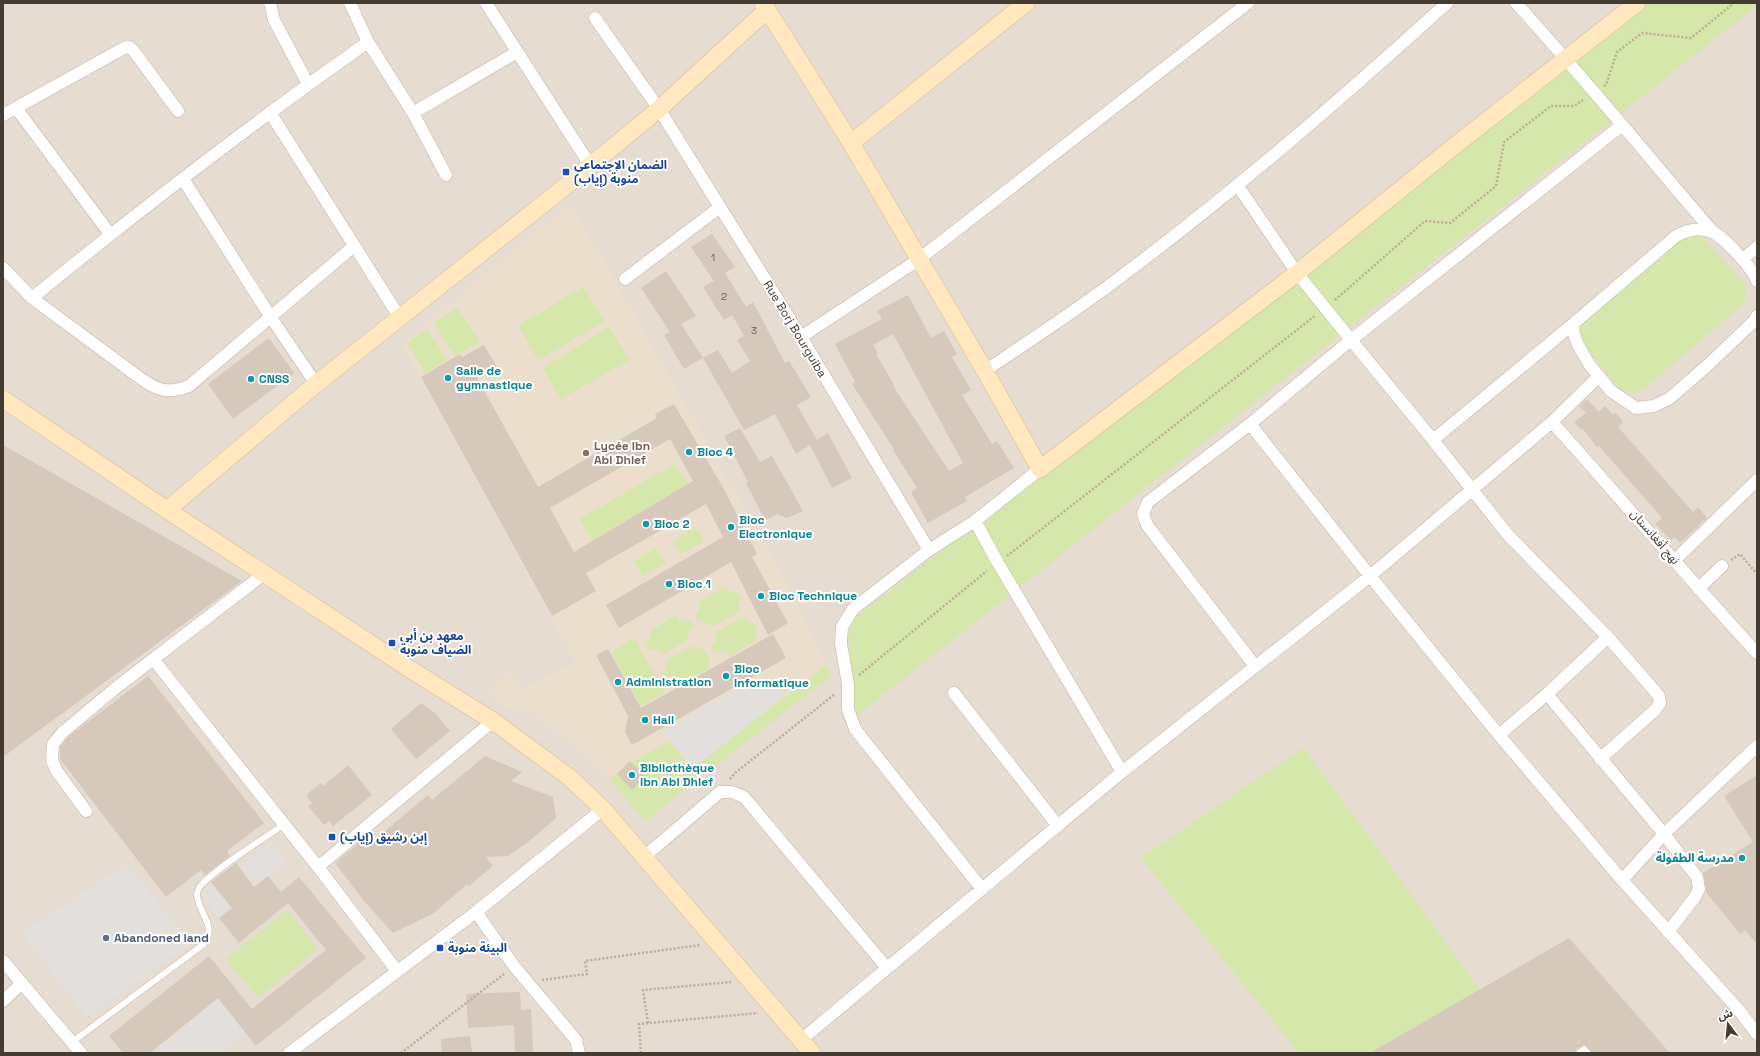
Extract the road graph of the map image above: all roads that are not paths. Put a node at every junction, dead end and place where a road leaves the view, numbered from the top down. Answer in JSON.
{"nodes":[{"id":1,"x":270,"y":3,"type":"edge"},
{"id":2,"x":350,"y":3,"type":"edge"},
{"id":3,"x":486,"y":3,"type":"edge"},
{"id":4,"x":1026,"y":3,"type":"edge"},
{"id":5,"x":1248,"y":3,"type":"edge"},
{"id":6,"x":1447,"y":3,"type":"edge"},
{"id":7,"x":1516,"y":3,"type":"edge"},
{"id":8,"x":1637,"y":3,"type":"edge"},
{"id":9,"x":768,"y":5,"type":"edge"},
{"id":10,"x":595,"y":18,"type":"dead end"},
{"id":11,"x":368,"y":42,"type":"junction"},
{"id":12,"x":517,"y":52,"type":"junction"},
{"id":13,"x":1566,"y":58,"type":"junction"},
{"id":14,"x":308,"y":84,"type":"junction"},
{"id":15,"x":16,"y":108,"type":"junction"},
{"id":16,"x":659,"y":109,"type":"junction"},
{"id":17,"x":178,"y":111,"type":"dead end"},
{"id":18,"x":413,"y":113,"type":"junction"},
{"id":19,"x":271,"y":114,"type":"junction"},
{"id":20,"x":3,"y":115,"type":"edge"},
{"id":21,"x":1622,"y":125,"type":"junction"},
{"id":22,"x":851,"y":142,"type":"junction"},
{"id":23,"x":590,"y":165,"type":"junction"},
{"id":24,"x":446,"y":175,"type":"dead end"},
{"id":25,"x":183,"y":179,"type":"junction"},
{"id":26,"x":1238,"y":186,"type":"junction"},
{"id":27,"x":720,"y":206,"type":"junction"},
{"id":28,"x":1713,"y":232,"type":"junction"},
{"id":29,"x":110,"y":234,"type":"junction"},
{"id":30,"x":354,"y":246,"type":"junction"},
{"id":31,"x":1757,"y":247,"type":"edge"},
{"id":32,"x":1743,"y":259,"type":"junction"},
{"id":33,"x":918,"y":260,"type":"junction"},
{"id":34,"x":3,"y":268,"type":"edge"},
{"id":35,"x":1297,"y":273,"type":"junction"},
{"id":36,"x":625,"y":279,"type":"dead end"},
{"id":37,"x":1757,"y":281,"type":"edge"},
{"id":38,"x":32,"y":298,"type":"junction"},
{"id":39,"x":270,"y":316,"type":"junction"},
{"id":40,"x":1757,"y":316,"type":"edge"},
{"id":41,"x":400,"y":318,"type":"junction"},
{"id":42,"x":1573,"y":324,"type":"junction"},
{"id":43,"x":801,"y":337,"type":"junction"},
{"id":44,"x":1351,"y":340,"type":"junction"},
{"id":45,"x":985,"y":371,"type":"junction"},
{"id":46,"x":1599,"y":376,"type":"junction"},
{"id":47,"x":316,"y":384,"type":"junction"},
{"id":48,"x":3,"y":399,"type":"edge"},
{"id":49,"x":1552,"y":422,"type":"junction"},
{"id":50,"x":1250,"y":424,"type":"junction"},
{"id":51,"x":1433,"y":440,"type":"junction"},
{"id":52,"x":1040,"y":469,"type":"junction"},
{"id":53,"x":1757,"y":480,"type":"edge"},
{"id":54,"x":1472,"y":489,"type":"junction"},
{"id":55,"x":167,"y":510,"type":"junction"},
{"id":56,"x":975,"y":521,"type":"junction"},
{"id":57,"x":929,"y":550,"type":"junction"},
{"id":58,"x":1675,"y":560,"type":"junction"},
{"id":59,"x":1722,"y":566,"type":"road end"},
{"id":60,"x":264,"y":574,"type":"junction"},
{"id":61,"x":1370,"y":576,"type":"junction"},
{"id":62,"x":1698,"y":589,"type":"junction"},
{"id":63,"x":1608,"y":637,"type":"junction"},
{"id":64,"x":1757,"y":653,"type":"edge"},
{"id":65,"x":154,"y":660,"type":"junction"},
{"id":66,"x":1255,"y":666,"type":"junction"},
{"id":67,"x":954,"y":693,"type":"dead end"},
{"id":68,"x":1547,"y":694,"type":"junction"},
{"id":69,"x":493,"y":721,"type":"junction"},
{"id":70,"x":1499,"y":735,"type":"junction"},
{"id":71,"x":1757,"y":746,"type":"edge"},
{"id":72,"x":1600,"y":759,"type":"junction"},
{"id":73,"x":1122,"y":772,"type":"junction"},
{"id":74,"x":603,"y":809,"type":"junction"},
{"id":75,"x":86,"y":811,"type":"dead end"},
{"id":76,"x":284,"y":825,"type":"junction"},
{"id":77,"x":1058,"y":826,"type":"junction"},
{"id":78,"x":1664,"y":834,"type":"junction"},
{"id":79,"x":645,"y":856,"type":"junction"},
{"id":80,"x":318,"y":867,"type":"junction"},
{"id":81,"x":1622,"y":880,"type":"junction"},
{"id":82,"x":982,"y":889,"type":"junction"},
{"id":83,"x":476,"y":912,"type":"junction"},
{"id":84,"x":1668,"y":932,"type":"junction"},
{"id":85,"x":3,"y":962,"type":"edge"},
{"id":86,"x":887,"y":968,"type":"junction"},
{"id":87,"x":397,"y":971,"type":"junction"},
{"id":88,"x":22,"y":983,"type":"junction"},
{"id":89,"x":3,"y":1001,"type":"edge"},
{"id":90,"x":1757,"y":1034,"type":"edge"},
{"id":91,"x":800,"y":1040,"type":"junction"},
{"id":92,"x":72,"y":1042,"type":"junction"},
{"id":93,"x":81,"y":1053,"type":"edge"},
{"id":94,"x":289,"y":1053,"type":"edge"},
{"id":95,"x":579,"y":1053,"type":"edge"},
{"id":96,"x":812,"y":1053,"type":"edge"},
{"id":97,"x":1579,"y":1053,"type":"edge"},
{"id":98,"x":1588,"y":1053,"type":"edge"}],
"edges":[{"from":1,"to":14,"type":"street"},
{"from":2,"to":11,"type":"street"},
{"from":3,"to":12,"type":"street"},
{"from":4,"to":22,"type":"street"},
{"from":5,"to":33,"type":"street"},
{"from":6,"to":26,"type":"street"},
{"from":7,"to":13,"type":"street"},
{"from":8,"to":13,"type":"street"},
{"from":9,"to":16,"type":"street"},
{"from":9,"to":22,"type":"street"},
{"from":10,"to":16,"type":"street","name":"Rue Borj Bourguiba"},
{"from":11,"to":14,"type":"street"},
{"from":11,"to":18,"type":"street"},
{"from":12,"to":18,"type":"street"},
{"from":12,"to":23,"type":"street"},
{"from":13,"to":21,"type":"street"},
{"from":13,"to":35,"type":"street"},
{"from":14,"to":19,"type":"street"},
{"from":15,"to":17,"type":"street"},
{"from":15,"to":20,"type":"street"},
{"from":15,"to":29,"type":"street"},
{"from":16,"to":23,"type":"street"},
{"from":16,"to":27,"type":"street","name":"Rue Borj Bourguiba"},
{"from":18,"to":24,"type":"street"},
{"from":19,"to":25,"type":"street"},
{"from":19,"to":30,"type":"street"},
{"from":21,"to":28,"type":"street"},
{"from":21,"to":44,"type":"street"},
{"from":22,"to":33,"type":"street"},
{"from":23,"to":41,"type":"street"},
{"from":25,"to":29,"type":"street"},
{"from":25,"to":39,"type":"street"},
{"from":26,"to":35,"type":"street"},
{"from":26,"to":45,"type":"street"},
{"from":27,"to":36,"type":"street"},
{"from":27,"to":43,"type":"street","name":"Rue Borj Bourguiba"},
{"from":28,"to":32,"type":"street"},
{"from":28,"to":42,"type":"street"},
{"from":29,"to":38,"type":"street"},
{"from":30,"to":39,"type":"street"},
{"from":30,"to":41,"type":"street"},
{"from":31,"to":32,"type":"street"},
{"from":32,"to":37,"type":"street"},
{"from":33,"to":43,"type":"street"},
{"from":33,"to":45,"type":"street"},
{"from":34,"to":38,"type":"street"},
{"from":35,"to":44,"type":"street"},
{"from":35,"to":52,"type":"street"},
{"from":38,"to":39,"type":"street"},
{"from":39,"to":47,"type":"street"},
{"from":40,"to":46,"type":"street"},
{"from":41,"to":47,"type":"street"},
{"from":42,"to":46,"type":"street"},
{"from":42,"to":51,"type":"street"},
{"from":43,"to":57,"type":"street","name":"Rue Borj Bourguiba"},
{"from":44,"to":50,"type":"street"},
{"from":44,"to":51,"type":"street"},
{"from":45,"to":52,"type":"street"},
{"from":46,"to":49,"type":"street"},
{"from":47,"to":55,"type":"street"},
{"from":48,"to":55,"type":"street"},
{"from":49,"to":54,"type":"street"},
{"from":49,"to":58,"type":"street","name":"نهج أفغانستان"},
{"from":50,"to":61,"type":"street"},
{"from":50,"to":66,"type":"street"},
{"from":51,"to":54,"type":"street"},
{"from":52,"to":56,"type":"street"},
{"from":53,"to":58,"type":"street"},
{"from":54,"to":61,"type":"street"},
{"from":54,"to":63,"type":"street"},
{"from":55,"to":60,"type":"street"},
{"from":56,"to":57,"type":"street"},
{"from":56,"to":73,"type":"street"},
{"from":57,"to":82,"type":"street"},
{"from":58,"to":62,"type":"street","name":"نهج أفغانستان"},
{"from":59,"to":62,"type":"street"},
{"from":60,"to":65,"type":"street"},
{"from":60,"to":69,"type":"street"},
{"from":61,"to":66,"type":"street"},
{"from":61,"to":70,"type":"street"},
{"from":62,"to":64,"type":"street","name":"نهج أفغانستان"},
{"from":63,"to":68,"type":"street"},
{"from":63,"to":72,"type":"street"},
{"from":65,"to":75,"type":"street"},
{"from":65,"to":76,"type":"street"},
{"from":66,"to":73,"type":"street"},
{"from":67,"to":77,"type":"street"},
{"from":68,"to":70,"type":"street"},
{"from":68,"to":72,"type":"street"},
{"from":69,"to":74,"type":"street"},
{"from":69,"to":80,"type":"street"},
{"from":70,"to":81,"type":"street"},
{"from":71,"to":78,"type":"street"},
{"from":72,"to":78,"type":"street"},
{"from":73,"to":77,"type":"street"},
{"from":74,"to":79,"type":"street"},
{"from":74,"to":83,"type":"street"},
{"from":76,"to":80,"type":"street"},
{"from":76,"to":92,"type":"lane"},
{"from":77,"to":82,"type":"street"},
{"from":78,"to":81,"type":"street"},
{"from":78,"to":84,"type":"street"},
{"from":79,"to":86,"type":"street"},
{"from":79,"to":91,"type":"street"},
{"from":80,"to":87,"type":"street"},
{"from":81,"to":84,"type":"street"},
{"from":82,"to":86,"type":"street"},
{"from":83,"to":87,"type":"street"},
{"from":83,"to":95,"type":"street"},
{"from":84,"to":90,"type":"street"},
{"from":85,"to":88,"type":"street"},
{"from":86,"to":91,"type":"street"},
{"from":87,"to":94,"type":"street"},
{"from":88,"to":89,"type":"street"},
{"from":88,"to":92,"type":"street"},
{"from":91,"to":96,"type":"street"},
{"from":92,"to":93,"type":"street"},
{"from":97,"to":98,"type":"lane"}]}
